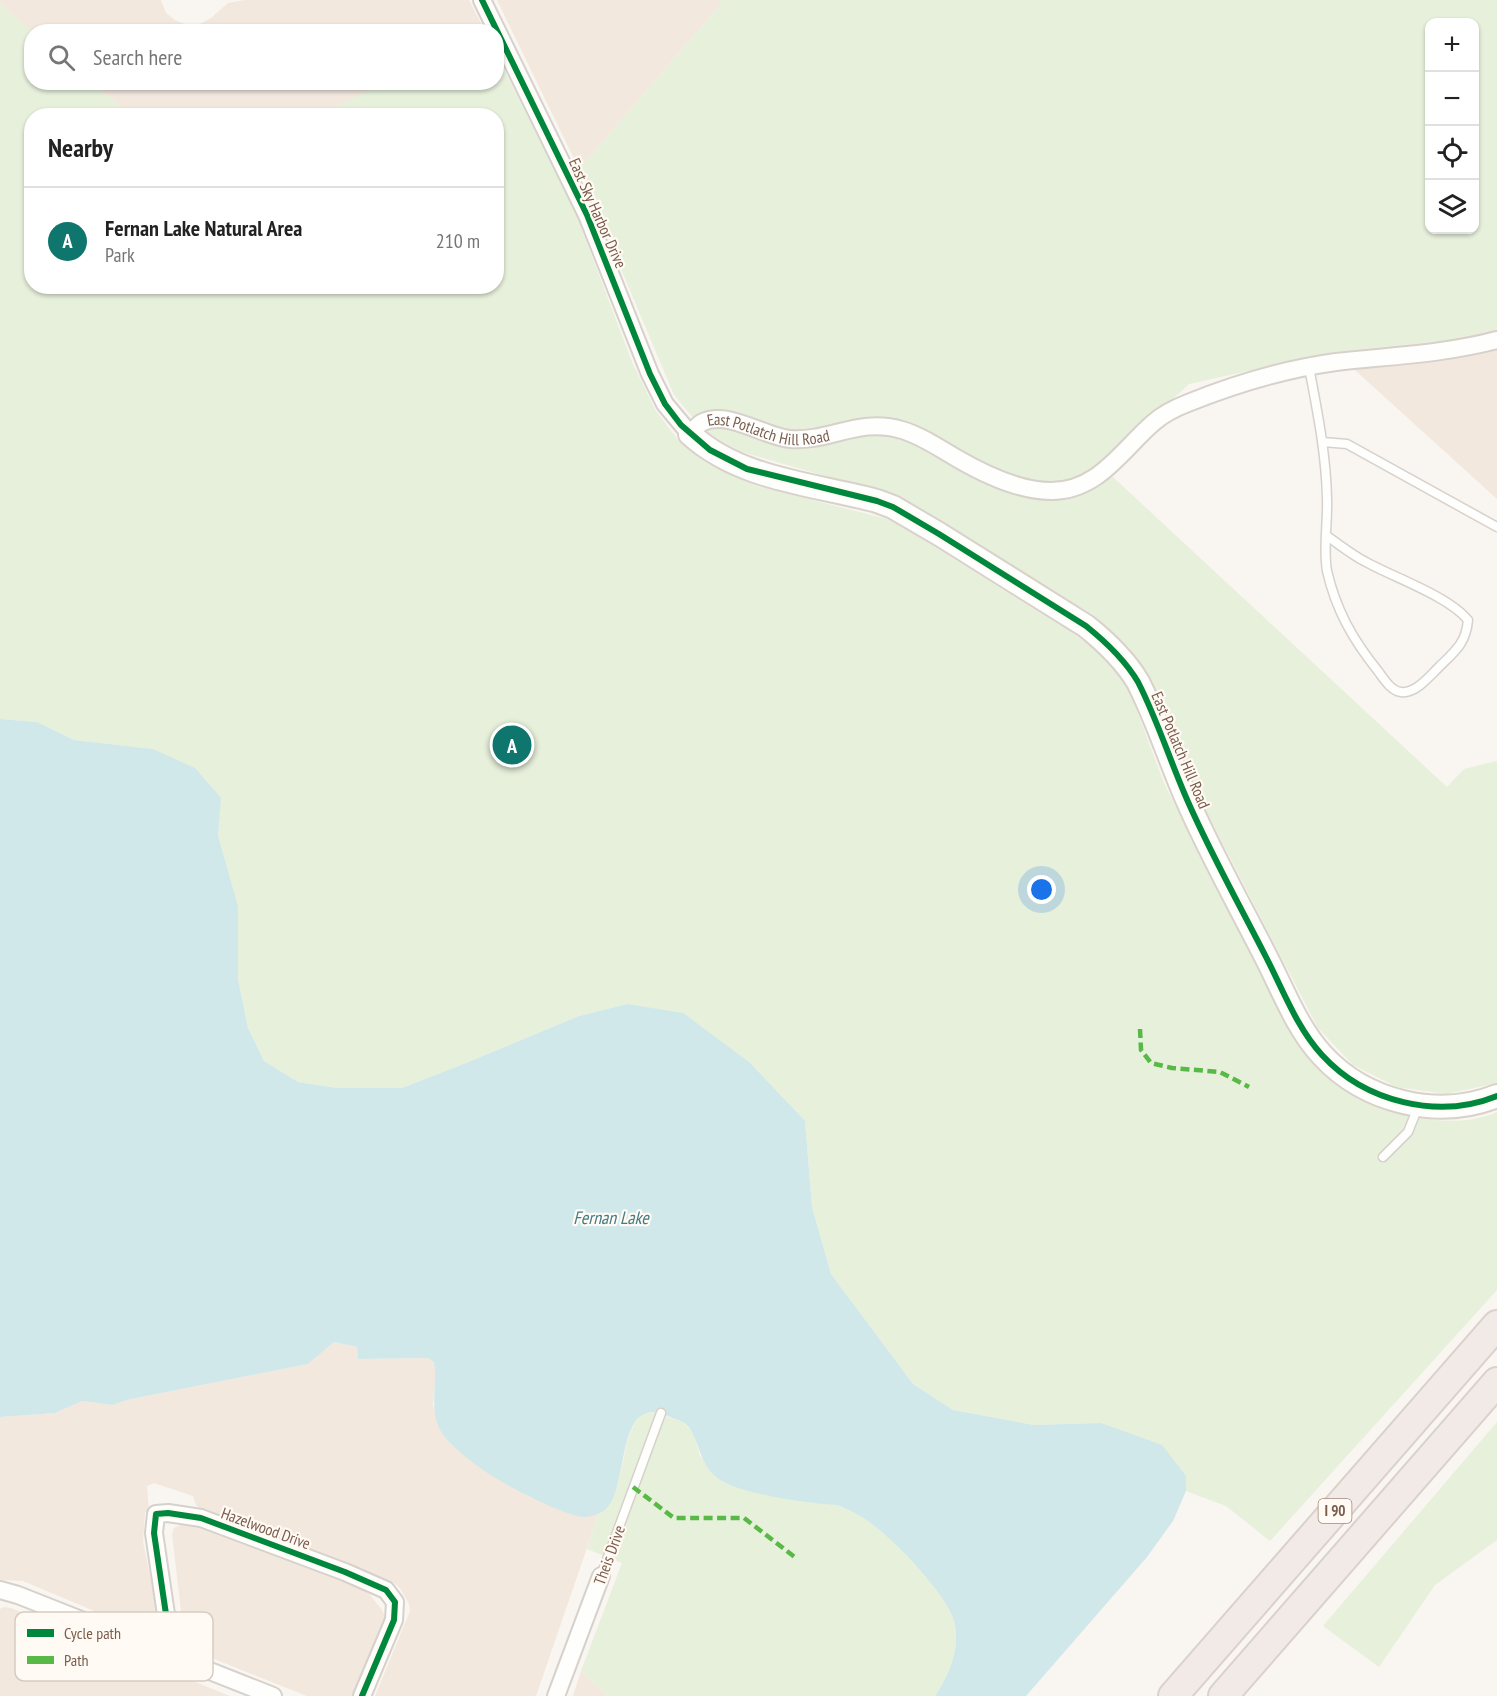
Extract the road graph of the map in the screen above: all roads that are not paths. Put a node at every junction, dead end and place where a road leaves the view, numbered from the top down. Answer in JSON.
{"nodes":[{"id":1,"x":482,"y":0,"type":"edge"},
{"id":2,"x":494,"y":24,"type":"edge"},
{"id":3,"x":504,"y":45,"type":"edge"},
{"id":4,"x":1497,"y":340,"type":"edge"},
{"id":5,"x":1309,"y":367,"type":"junction"},
{"id":6,"x":690,"y":434,"type":"junction"},
{"id":7,"x":1323,"y":442,"type":"junction"},
{"id":8,"x":1497,"y":526,"type":"edge"},
{"id":9,"x":1327,"y":536,"type":"junction"},
{"id":10,"x":1497,"y":1096,"type":"edge"},
{"id":11,"x":1419,"y":1106,"type":"junction"},
{"id":12,"x":1383,"y":1157,"type":"dead end"},
{"id":13,"x":1497,"y":1325,"type":"edge"},
{"id":14,"x":1497,"y":1382,"type":"edge"},
{"id":15,"x":661,"y":1413,"type":"dead end"},
{"id":16,"x":601,"y":1575,"type":"joint"},
{"id":17,"x":0,"y":1590,"type":"edge"},
{"id":18,"x":61,"y":1612,"type":"edge"},
{"id":19,"x":166,"y":1612,"type":"edge"},
{"id":20,"x":213,"y":1672,"type":"edge"},
{"id":21,"x":273,"y":1696,"type":"edge"},
{"id":22,"x":362,"y":1696,"type":"edge"},
{"id":23,"x":556,"y":1696,"type":"edge"},
{"id":24,"x":1173,"y":1696,"type":"edge"},
{"id":25,"x":1223,"y":1696,"type":"edge"}],
"edges":[{"from":1,"to":2,"type":"street","name":"East Sky Harbor Drive"},
{"from":3,"to":6,"type":"street","name":"East Sky Harbor Drive"},
{"from":4,"to":5,"type":"street","name":"East Potlatch Hill Road"},
{"from":5,"to":6,"type":"street","name":"East Potlatch Hill Road"},
{"from":5,"to":7,"type":"lane"},
{"from":6,"to":11,"type":"street","name":"East Potlatch Hill Road"},
{"from":7,"to":8,"type":"lane"},
{"from":7,"to":9,"type":"lane"},
{"from":9,"to":9,"type":"lane"},
{"from":10,"to":11,"type":"street","name":"East Potlatch Hill Road"},
{"from":11,"to":12,"type":"lane"},
{"from":13,"to":24,"type":"highway","number":"I 90"},
{"from":14,"to":25,"type":"highway","number":"I 90"},
{"from":15,"to":16,"type":"lane","name":"Theis Drive"},
{"from":16,"to":23,"type":"street","name":"Theis Drive"},
{"from":17,"to":18,"type":"street"},
{"from":19,"to":22,"type":"street","name":"Hazelwood Drive"},
{"from":20,"to":21,"type":"street"}]}
